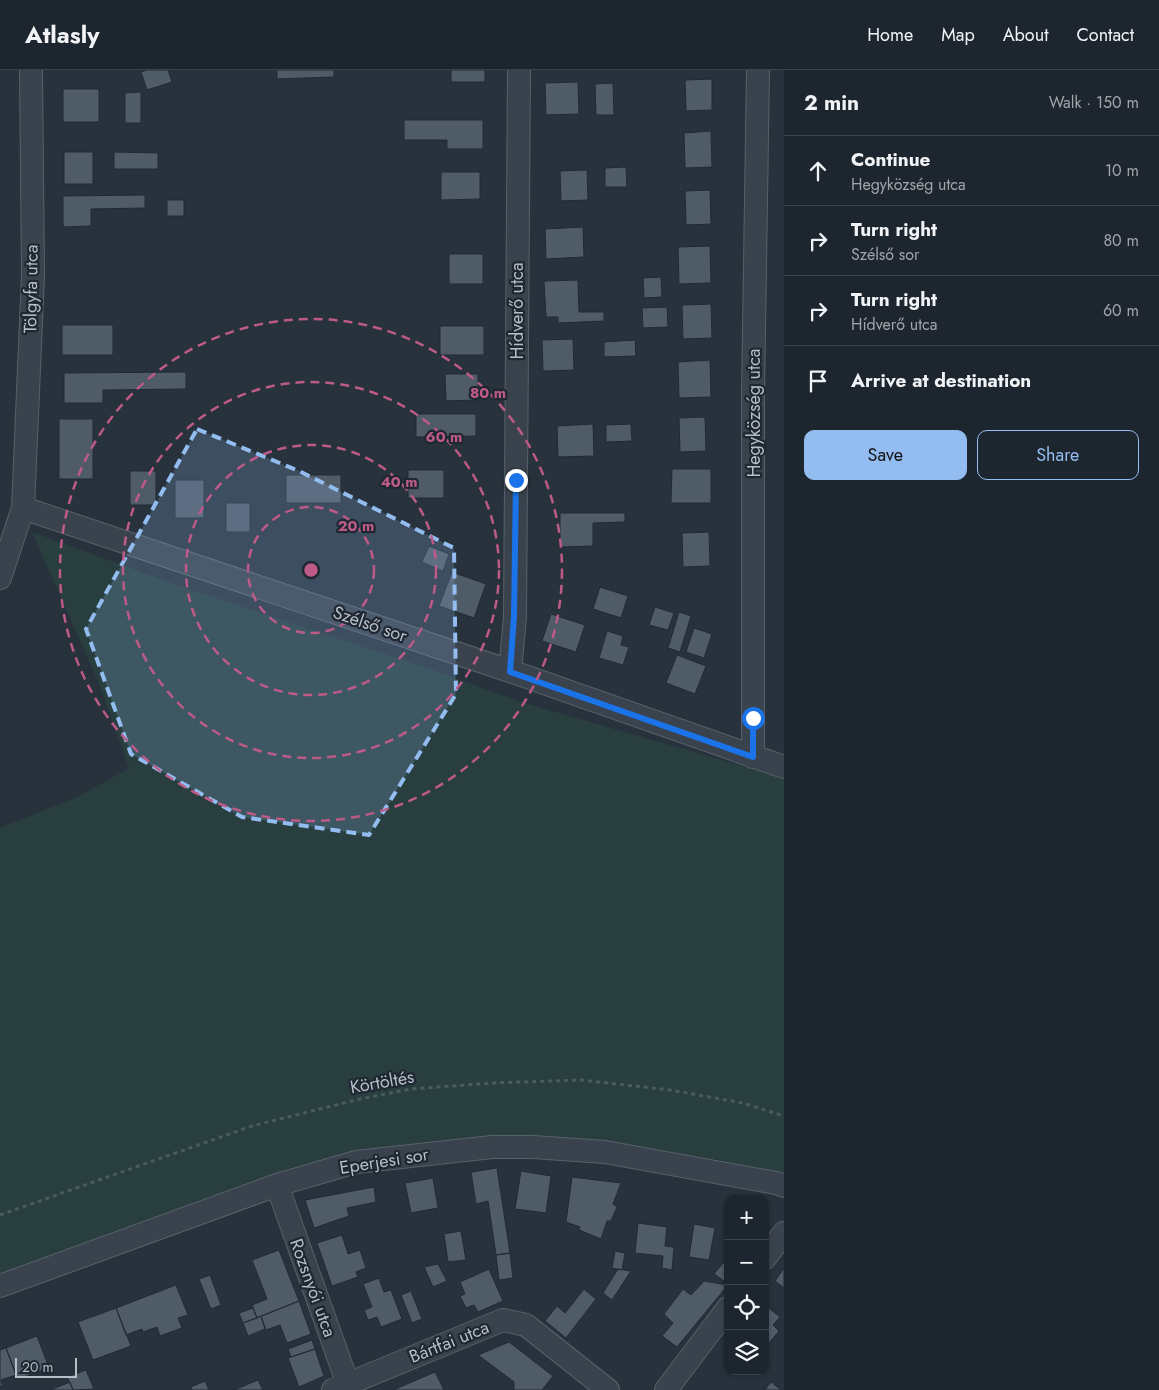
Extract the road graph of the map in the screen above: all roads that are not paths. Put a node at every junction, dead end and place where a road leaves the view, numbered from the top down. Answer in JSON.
{"nodes":[{"id":1,"x":31,"y":70,"type":"edge"},
{"id":2,"x":519,"y":70,"type":"edge"},
{"id":3,"x":758,"y":70,"type":"edge"},
{"id":4,"x":24,"y":508,"type":"junction"},
{"id":5,"x":0,"y":578,"type":"edge"},
{"id":6,"x":510,"y":672,"type":"junction"},
{"id":7,"x":753,"y":757,"type":"junction"},
{"id":8,"x":784,"y":767,"type":"edge"},
{"id":9,"x":277,"y":1185,"type":"junction"},
{"id":10,"x":784,"y":1186,"type":"edge"},
{"id":11,"x":784,"y":1233,"type":"edge"},
{"id":12,"x":769,"y":1253,"type":"edge"},
{"id":13,"x":0,"y":1286,"type":"edge"},
{"id":14,"x":724,"y":1313,"type":"edge"},
{"id":15,"x":343,"y":1388,"type":"edge"},
{"id":16,"x":608,"y":1390,"type":"edge"},
{"id":17,"x":666,"y":1390,"type":"edge"}],
"edges":[{"from":1,"to":4,"type":"street","name":"Tölgyfa utca"},
{"from":2,"to":6,"type":"street","name":"Hídverő utca"},
{"from":3,"to":7,"type":"street","name":"Hegyközség utca"},
{"from":4,"to":5,"type":"street"},
{"from":4,"to":6,"type":"street","name":"Szélső sor"},
{"from":6,"to":7,"type":"street","name":"Szélső sor"},
{"from":7,"to":8,"type":"street","name":"Szélső sor"},
{"from":9,"to":10,"type":"street","name":"Eperjesi sor"},
{"from":9,"to":13,"type":"street","name":"Eperjesi sor"},
{"from":9,"to":15,"type":"street","name":"Rozsnyói utca"},
{"from":11,"to":12,"type":"street"},
{"from":14,"to":17,"type":"street"},
{"from":15,"to":16,"type":"street","name":"Bártfai utca"}]}
